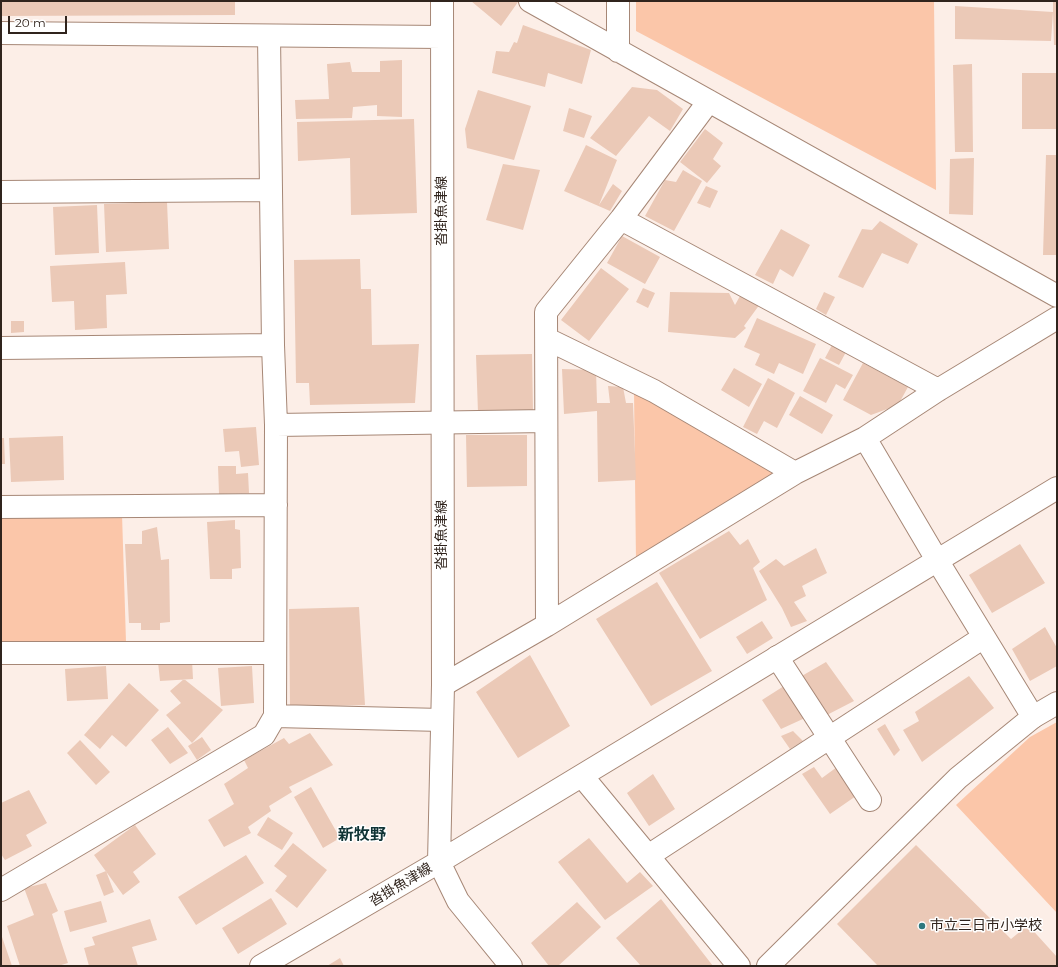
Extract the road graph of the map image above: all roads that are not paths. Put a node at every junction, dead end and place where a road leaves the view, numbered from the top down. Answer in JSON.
{"nodes":[{"id":1,"x":442,"y":1,"type":"edge"},
{"id":2,"x":530,"y":1,"type":"edge"},
{"id":3,"x":618,"y":1,"type":"edge"},
{"id":4,"x":1,"y":33,"type":"edge"},
{"id":5,"x":269,"y":36,"type":"junction"},
{"id":6,"x":442,"y":37,"type":"junction"},
{"id":7,"x":618,"y":51,"type":"junction"},
{"id":8,"x":709,"y":101,"type":"junction"},
{"id":9,"x":271,"y":190,"type":"junction"},
{"id":10,"x":1,"y":192,"type":"edge"},
{"id":11,"x":621,"y":218,"type":"junction"},
{"id":12,"x":1057,"y":296,"type":"edge"},
{"id":13,"x":1057,"y":318,"type":"edge"},
{"id":14,"x":547,"y":339,"type":"junction"},
{"id":15,"x":274,"y":345,"type":"junction"},
{"id":16,"x":1,"y":348,"type":"edge"},
{"id":17,"x":938,"y":390,"type":"junction"},
{"id":18,"x":546,"y":421,"type":"junction"},
{"id":19,"x":441,"y":422,"type":"junction"},
{"id":20,"x":276,"y":425,"type":"junction"},
{"id":21,"x":865,"y":438,"type":"junction"},
{"id":22,"x":795,"y":473,"type":"junction"},
{"id":23,"x":1057,"y":488,"type":"edge"},
{"id":24,"x":276,"y":505,"type":"junction"},
{"id":25,"x":1,"y":507,"type":"edge"},
{"id":26,"x":937,"y":560,"type":"junction"},
{"id":27,"x":547,"y":625,"type":"junction"},
{"id":28,"x":984,"y":637,"type":"junction"},
{"id":29,"x":1,"y":653,"type":"edge"},
{"id":30,"x":275,"y":653,"type":"junction"},
{"id":31,"x":777,"y":657,"type":"junction"},
{"id":32,"x":442,"y":685,"type":"junction"},
{"id":33,"x":1057,"y":703,"type":"edge"},
{"id":34,"x":275,"y":716,"type":"junction"},
{"id":35,"x":1033,"y":717,"type":"junction"},
{"id":36,"x":442,"y":720,"type":"junction"},
{"id":37,"x":829,"y":738,"type":"junction"},
{"id":38,"x":582,"y":776,"type":"junction"},
{"id":39,"x":870,"y":800,"type":"dead end"},
{"id":40,"x":648,"y":856,"type":"junction"},
{"id":41,"x":439,"y":862,"type":"junction"},
{"id":42,"x":1,"y":890,"type":"edge"},
{"id":43,"x":260,"y":966,"type":"edge"},
{"id":44,"x":511,"y":966,"type":"edge"},
{"id":45,"x":739,"y":966,"type":"edge"},
{"id":46,"x":768,"y":966,"type":"edge"}],
"edges":[{"from":1,"to":6,"type":"street","name":"沓掛魚津線"},
{"from":2,"to":7,"type":"street"},
{"from":3,"to":7,"type":"street"},
{"from":4,"to":5,"type":"street"},
{"from":5,"to":6,"type":"street"},
{"from":5,"to":9,"type":"street"},
{"from":6,"to":19,"type":"street","name":"沓掛魚津線"},
{"from":7,"to":8,"type":"street"},
{"from":8,"to":11,"type":"street"},
{"from":8,"to":12,"type":"street"},
{"from":9,"to":10,"type":"street"},
{"from":9,"to":15,"type":"street"},
{"from":11,"to":14,"type":"street"},
{"from":11,"to":17,"type":"street"},
{"from":13,"to":17,"type":"street"},
{"from":14,"to":18,"type":"street"},
{"from":14,"to":22,"type":"street"},
{"from":15,"to":16,"type":"street"},
{"from":15,"to":20,"type":"street"},
{"from":17,"to":21,"type":"street"},
{"from":18,"to":19,"type":"street"},
{"from":18,"to":27,"type":"street"},
{"from":19,"to":20,"type":"street"},
{"from":19,"to":32,"type":"street","name":"沓掛魚津線"},
{"from":20,"to":24,"type":"street"},
{"from":21,"to":22,"type":"street"},
{"from":21,"to":26,"type":"street"},
{"from":22,"to":27,"type":"street"},
{"from":23,"to":26,"type":"street"},
{"from":24,"to":25,"type":"street"},
{"from":24,"to":30,"type":"street"},
{"from":26,"to":28,"type":"street"},
{"from":26,"to":31,"type":"street"},
{"from":27,"to":32,"type":"street"},
{"from":28,"to":35,"type":"street"},
{"from":28,"to":37,"type":"street"},
{"from":29,"to":30,"type":"street"},
{"from":30,"to":34,"type":"street"},
{"from":31,"to":37,"type":"street"},
{"from":31,"to":38,"type":"street"},
{"from":32,"to":36,"type":"street","name":"沓掛魚津線"},
{"from":33,"to":35,"type":"street"},
{"from":34,"to":36,"type":"street"},
{"from":34,"to":42,"type":"street"},
{"from":35,"to":46,"type":"street"},
{"from":36,"to":41,"type":"street","name":"沓掛魚津線"},
{"from":37,"to":39,"type":"street"},
{"from":37,"to":40,"type":"street"},
{"from":38,"to":40,"type":"street"},
{"from":38,"to":41,"type":"street"},
{"from":40,"to":45,"type":"street"},
{"from":41,"to":43,"type":"street","name":"沓掛魚津線"},
{"from":41,"to":44,"type":"street"}]}
